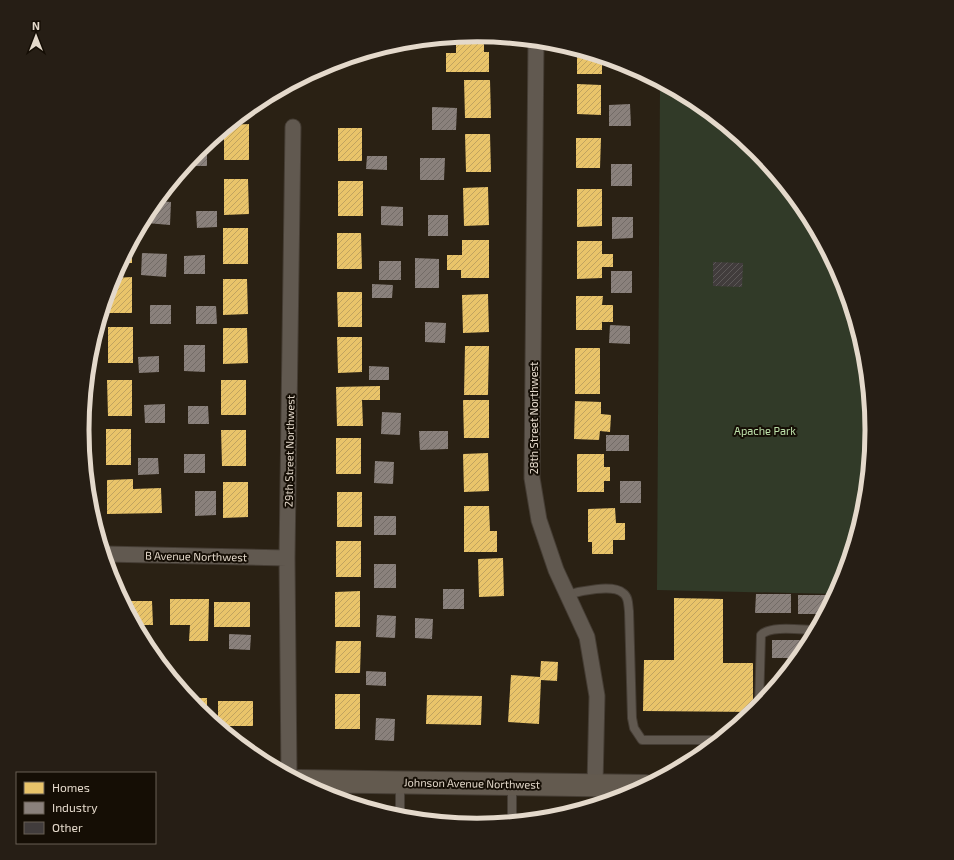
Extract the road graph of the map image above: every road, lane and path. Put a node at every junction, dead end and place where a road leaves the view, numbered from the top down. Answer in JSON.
{"nodes":[{"id":1,"x":536,"y":46,"type":"edge"},
{"id":2,"x":293,"y":127,"type":"dead end"},
{"id":3,"x":110,"y":554,"type":"edge"},
{"id":4,"x":288,"y":558,"type":"junction"},
{"id":5,"x":567,"y":595,"type":"junction"},
{"id":6,"x":810,"y":630,"type":"edge"},
{"id":7,"x":759,"y":696,"type":"edge"},
{"id":8,"x":710,"y":740,"type":"edge"},
{"id":9,"x":290,"y":770,"type":"edge"},
{"id":10,"x":310,"y":780,"type":"edge"},
{"id":11,"x":400,"y":782,"type":"junction"},
{"id":12,"x":512,"y":783,"type":"junction"},
{"id":13,"x":595,"y":785,"type":"junction"},
{"id":14,"x":624,"y":788,"type":"edge"},
{"id":15,"x":400,"y":811,"type":"edge"},
{"id":16,"x":512,"y":816,"type":"edge"}],
"edges":[{"from":1,"to":5,"type":"street","name":"28th Street Northwest"},
{"from":2,"to":4,"type":"street","name":"29th Street Northwest"},
{"from":3,"to":4,"type":"street","name":"B Avenue Northwest"},
{"from":4,"to":9,"type":"street","name":"29th Street Northwest"},
{"from":5,"to":8,"type":"lane"},
{"from":5,"to":13,"type":"street","name":"28th Street Northwest"},
{"from":6,"to":7,"type":"lane"},
{"from":10,"to":11,"type":"street","name":"Johnson Avenue Northwest"},
{"from":11,"to":12,"type":"street","name":"Johnson Avenue Northwest"},
{"from":11,"to":15,"type":"lane"},
{"from":12,"to":13,"type":"street","name":"Johnson Avenue Northwest"},
{"from":12,"to":16,"type":"lane"},
{"from":13,"to":14,"type":"street","name":"Johnson Avenue Northwest"}]}
